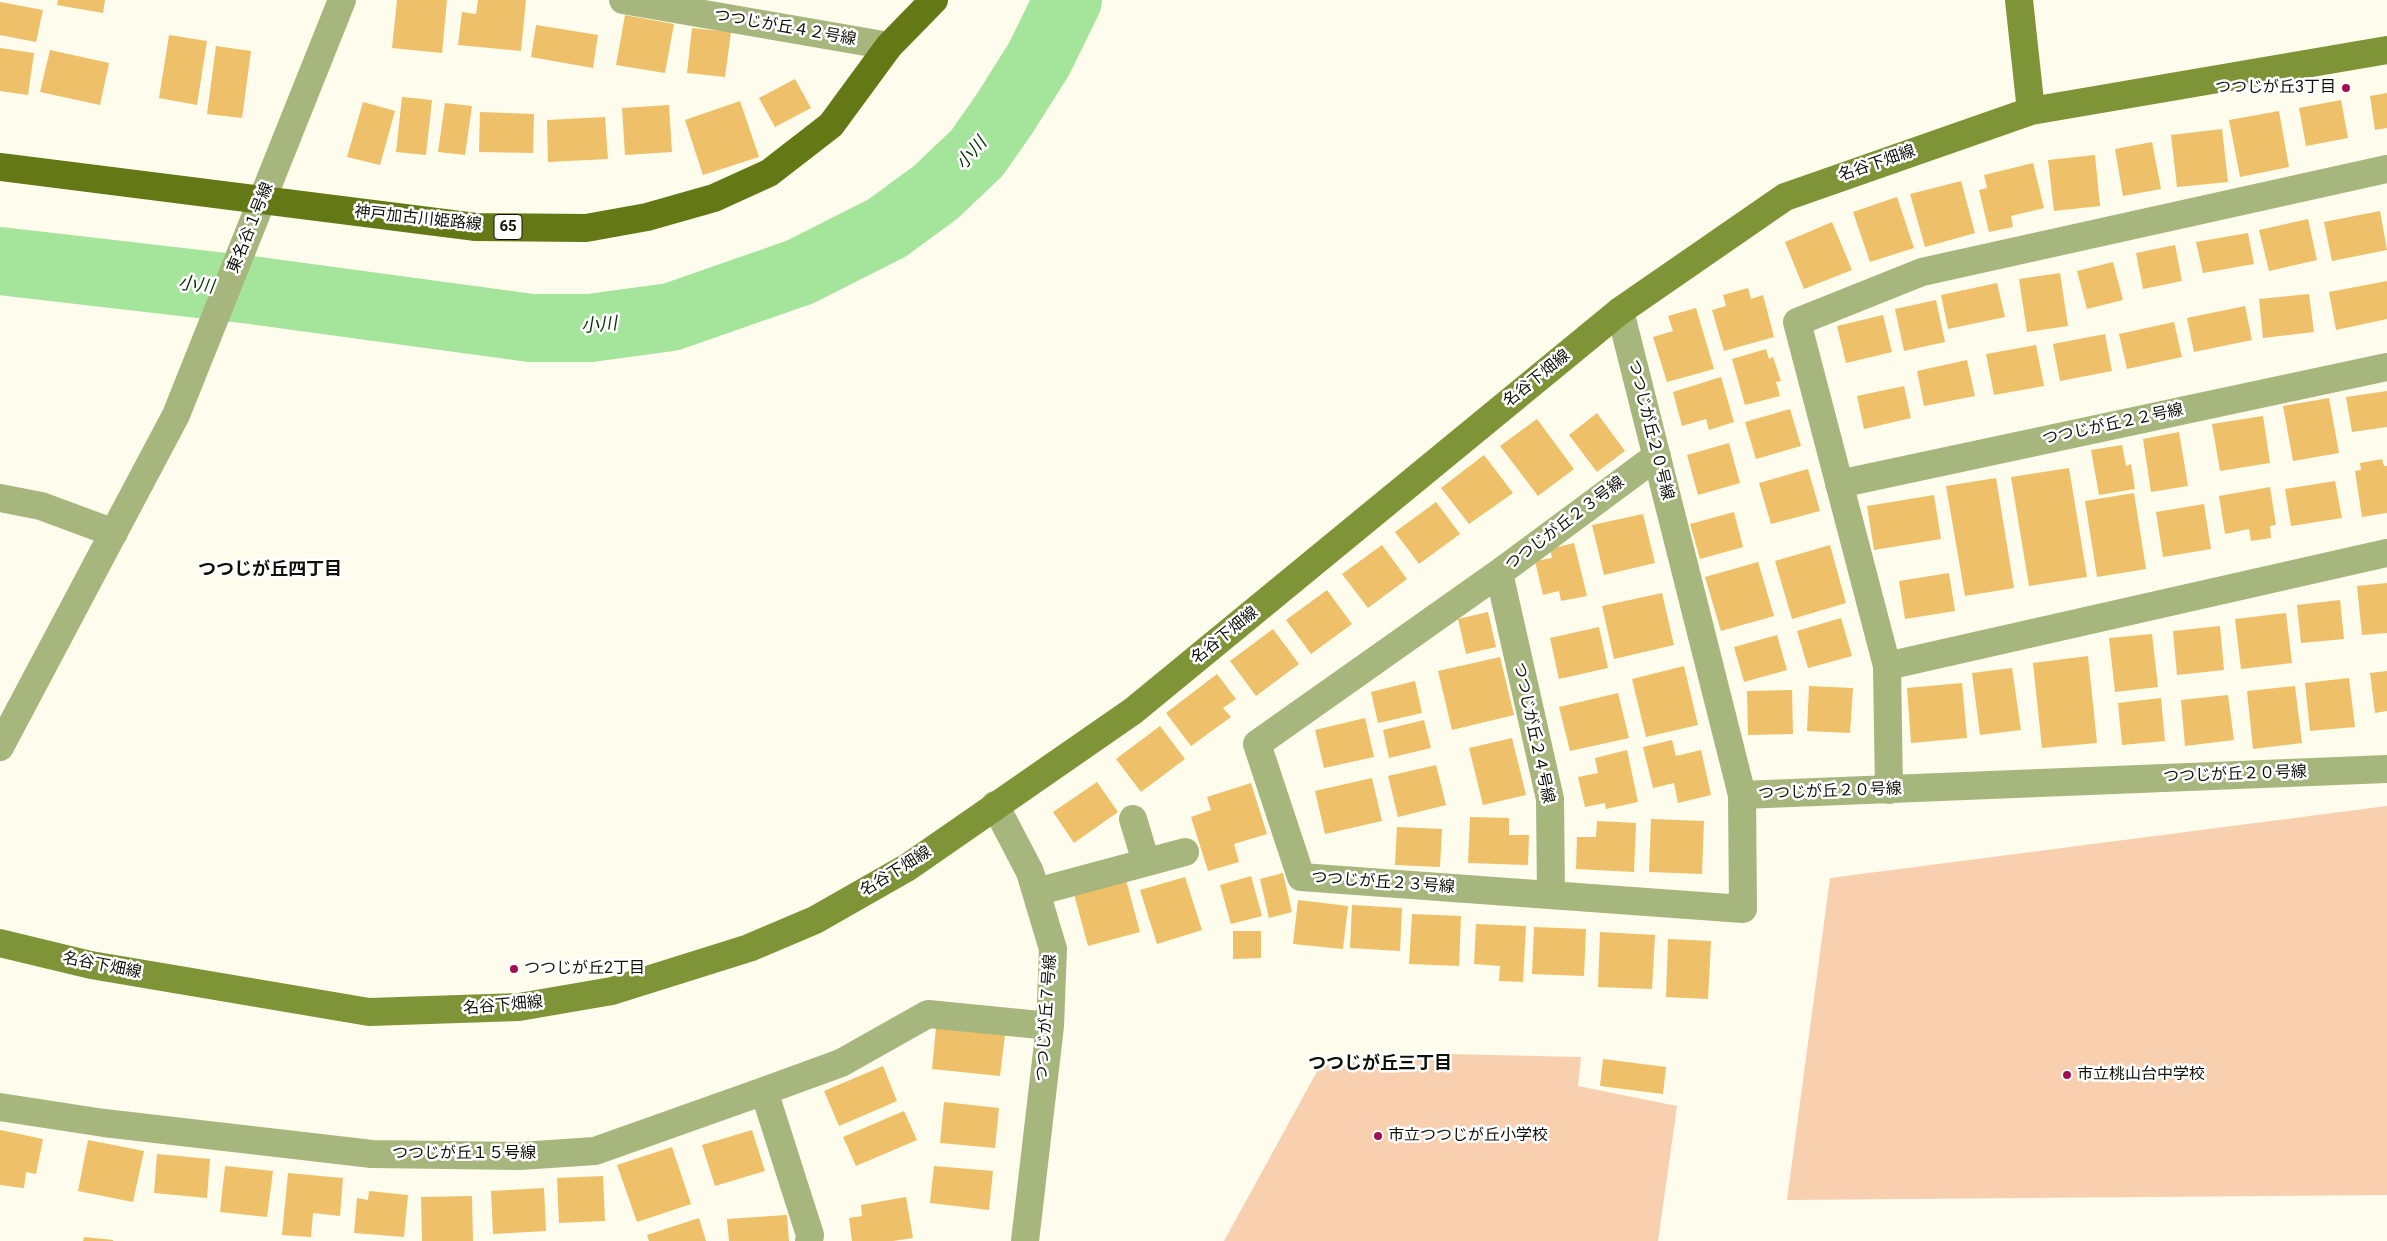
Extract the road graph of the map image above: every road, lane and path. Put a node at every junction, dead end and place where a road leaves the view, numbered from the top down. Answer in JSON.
{"nodes":[{"id":1,"x":342,"y":0,"type":"edge"},
{"id":2,"x":622,"y":0,"type":"edge"},
{"id":3,"x":934,"y":0,"type":"edge"},
{"id":4,"x":2019,"y":0,"type":"edge"},
{"id":5,"x":889,"y":46,"type":"junction"},
{"id":6,"x":2387,"y":50,"type":"edge"},
{"id":7,"x":2031,"y":111,"type":"junction"},
{"id":8,"x":0,"y":167,"type":"edge"},
{"id":9,"x":2387,"y":169,"type":"edge"},
{"id":10,"x":1620,"y":311,"type":"junction"},
{"id":11,"x":2387,"y":367,"type":"edge"},
{"id":12,"x":1657,"y":456,"type":"junction"},
{"id":13,"x":1839,"y":484,"type":"junction"},
{"id":14,"x":0,"y":498,"type":"edge"},
{"id":15,"x":114,"y":533,"type":"junction"},
{"id":16,"x":2387,"y":553,"type":"edge"},
{"id":17,"x":1499,"y":573,"type":"junction"},
{"id":18,"x":1887,"y":666,"type":"junction"},
{"id":19,"x":0,"y":747,"type":"edge"},
{"id":20,"x":2387,"y":769,"type":"edge"},
{"id":21,"x":1889,"y":790,"type":"junction"},
{"id":22,"x":1742,"y":795,"type":"junction"},
{"id":23,"x":995,"y":805,"type":"junction"},
{"id":24,"x":1133,"y":819,"type":"dead end"},
{"id":25,"x":1184,"y":852,"type":"dead end"},
{"id":26,"x":1146,"y":862,"type":"junction"},
{"id":27,"x":1036,"y":892,"type":"junction"},
{"id":28,"x":1551,"y":894,"type":"junction"},
{"id":29,"x":0,"y":944,"type":"edge"},
{"id":30,"x":1050,"y":1026,"type":"junction"},
{"id":31,"x":764,"y":1091,"type":"junction"},
{"id":32,"x":0,"y":1107,"type":"edge"},
{"id":33,"x":809,"y":1241,"type":"edge"},
{"id":34,"x":1025,"y":1241,"type":"edge"}],
"edges":[{"from":1,"to":15,"type":"street","name":"東名谷１号線"},
{"from":2,"to":5,"type":"street","name":"つつじが丘４２号線"},
{"from":3,"to":5,"type":"main road","name":"神戸加古川姫路線","number":"65"},
{"from":4,"to":7,"type":"street"},
{"from":5,"to":8,"type":"main road","name":"神戸加古川姫路線","number":"65"},
{"from":6,"to":7,"type":"street","name":"名谷下畑線"},
{"from":7,"to":10,"type":"street","name":"名谷下畑線"},
{"from":9,"to":13,"type":"street"},
{"from":10,"to":12,"type":"street","name":"つつじが丘２０号線"},
{"from":10,"to":23,"type":"street","name":"名谷下畑線"},
{"from":11,"to":13,"type":"street","name":"つつじが丘２２号線"},
{"from":12,"to":17,"type":"street","name":"つつじが丘２３号線"},
{"from":12,"to":22,"type":"street","name":"つつじが丘２０号線"},
{"from":13,"to":18,"type":"street"},
{"from":14,"to":15,"type":"street"},
{"from":15,"to":19,"type":"street","name":"東名谷１号線"},
{"from":16,"to":18,"type":"street"},
{"from":17,"to":28,"type":"street","name":"つつじが丘２４号線"},
{"from":17,"to":28,"type":"street","name":"つつじが丘２３号線"},
{"from":18,"to":21,"type":"street"},
{"from":20,"to":21,"type":"street","name":"つつじが丘２０号線"},
{"from":21,"to":22,"type":"street","name":"つつじが丘２０号線"},
{"from":22,"to":28,"type":"street","name":"つつじが丘２３号線"},
{"from":23,"to":27,"type":"street","name":"つつじが丘７号線"},
{"from":23,"to":29,"type":"street","name":"名谷下畑線"},
{"from":24,"to":26,"type":"street"},
{"from":25,"to":26,"type":"street"},
{"from":26,"to":27,"type":"street"},
{"from":27,"to":30,"type":"street","name":"つつじが丘７号線"},
{"from":30,"to":31,"type":"street","name":"つつじが丘１５号線"},
{"from":30,"to":34,"type":"street","name":"つつじが丘７号線"},
{"from":31,"to":32,"type":"street","name":"つつじが丘１５号線"},
{"from":31,"to":33,"type":"street"}]}
